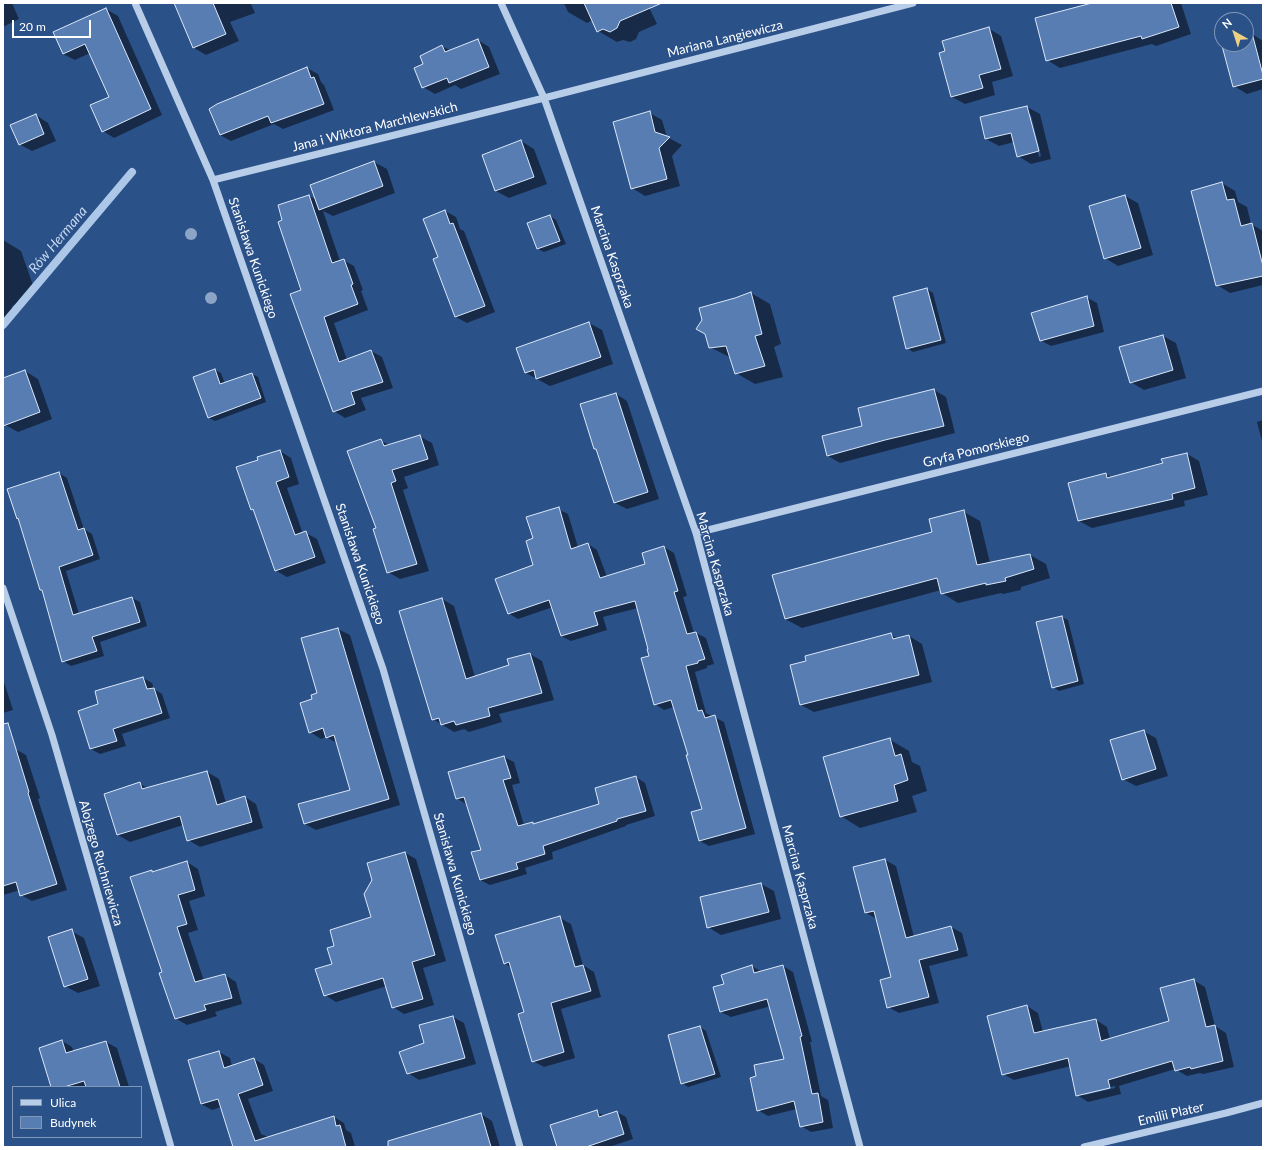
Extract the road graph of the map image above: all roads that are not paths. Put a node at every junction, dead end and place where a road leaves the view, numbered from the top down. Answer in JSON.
{"nodes":[{"id":1,"x":135,"y":3,"type":"edge"},
{"id":2,"x":501,"y":3,"type":"edge"},
{"id":3,"x":913,"y":3,"type":"edge"},
{"id":4,"x":544,"y":98,"type":"junction"},
{"id":5,"x":213,"y":180,"type":"junction"},
{"id":6,"x":1263,"y":391,"type":"edge"},
{"id":7,"x":696,"y":533,"type":"junction"},
{"id":8,"x":3,"y":588,"type":"edge"},
{"id":9,"x":1263,"y":1103,"type":"edge"},
{"id":10,"x":171,"y":1147,"type":"edge"},
{"id":11,"x":520,"y":1147,"type":"edge"},
{"id":12,"x":860,"y":1147,"type":"edge"},
{"id":13,"x":1084,"y":1147,"type":"edge"}],
"edges":[{"from":1,"to":5,"type":"street","name":"Stanisława Kunickiego"},
{"from":2,"to":4,"type":"street","name":"Marcina Kasprzaka"},
{"from":3,"to":4,"type":"street","name":"Mariana Langiewicza"},
{"from":4,"to":5,"type":"street","name":"Jana i Wiktora Marchlewskich"},
{"from":4,"to":7,"type":"street","name":"Marcina Kasprzaka"},
{"from":5,"to":11,"type":"street","name":"Stanisława Kunickiego"},
{"from":6,"to":7,"type":"street","name":"Gryfa Pomorskiego"},
{"from":7,"to":12,"type":"street","name":"Marcina Kasprzaka"},
{"from":8,"to":10,"type":"street","name":"Alojzego Ruchniewicza"},
{"from":9,"to":13,"type":"street","name":"Emilii Plater"}]}
